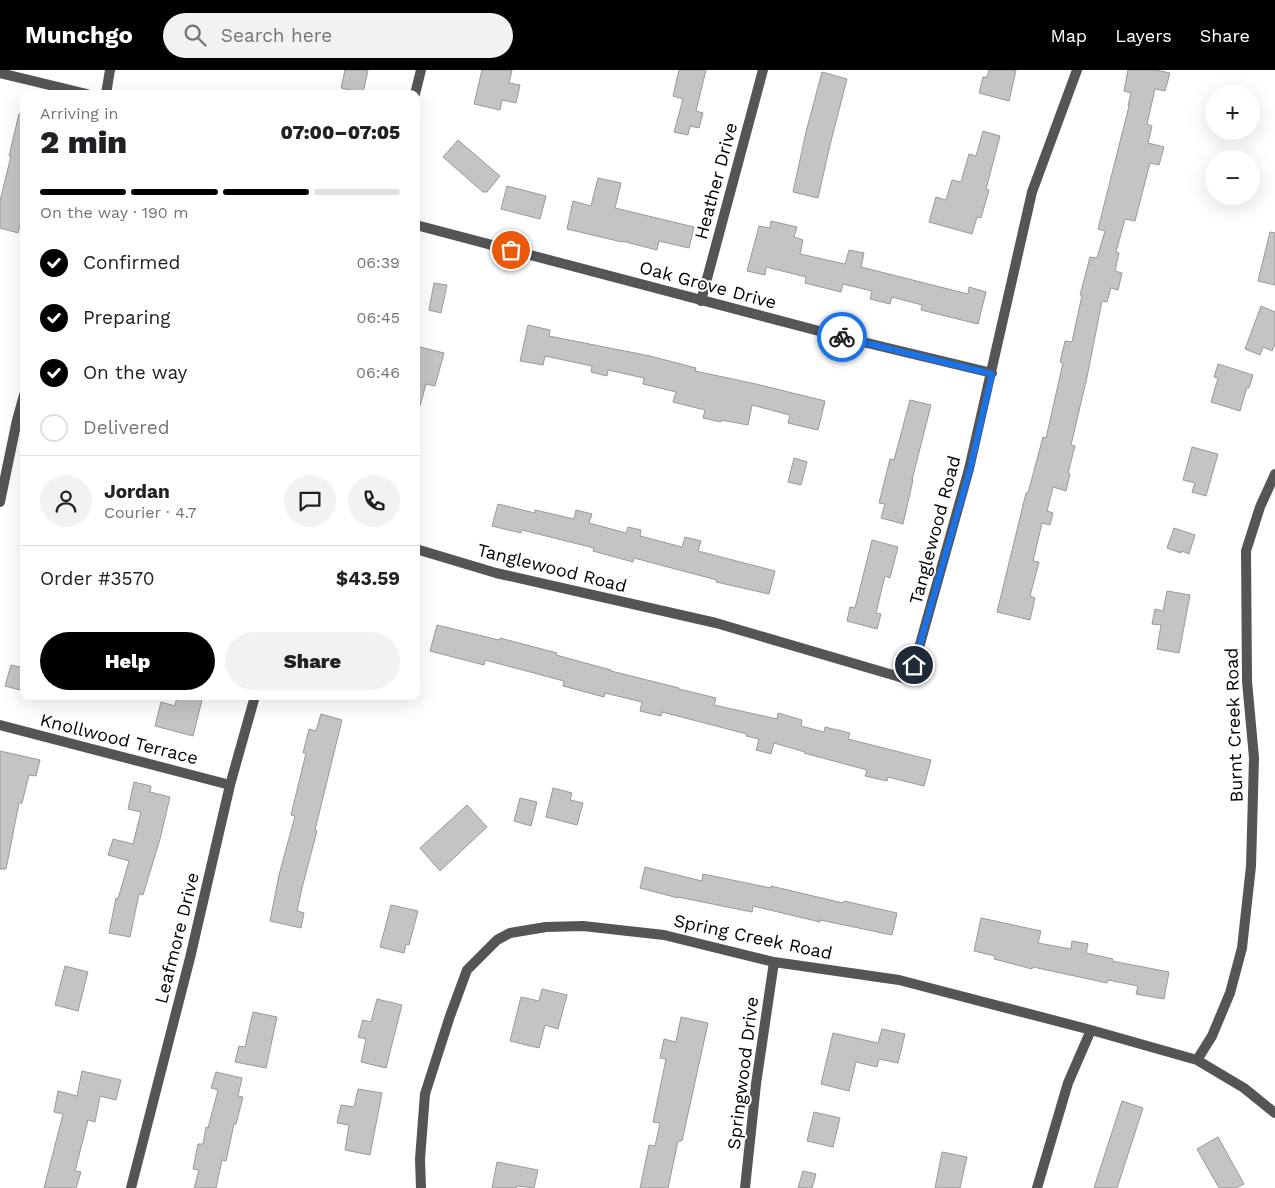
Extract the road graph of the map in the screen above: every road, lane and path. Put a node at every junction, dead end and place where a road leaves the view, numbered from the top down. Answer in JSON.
{"nodes":[{"id":1,"x":110,"y":70,"type":"edge"},
{"id":2,"x":421,"y":70,"type":"edge"},
{"id":3,"x":763,"y":70,"type":"edge"},
{"id":4,"x":1077,"y":70,"type":"edge"},
{"id":5,"x":0,"y":73,"type":"edge"},
{"id":6,"x":70,"y":90,"type":"edge"},
{"id":7,"x":107,"y":90,"type":"edge"},
{"id":8,"x":416,"y":90,"type":"edge"},
{"id":9,"x":420,"y":226,"type":"edge"},
{"id":10,"x":701,"y":301,"type":"junction"},
{"id":11,"x":992,"y":374,"type":"junction"},
{"id":12,"x":20,"y":409,"type":"edge"},
{"id":13,"x":1275,"y":474,"type":"edge"},
{"id":14,"x":0,"y":502,"type":"edge"},
{"id":15,"x":420,"y":550,"type":"edge"},
{"id":16,"x":254,"y":700,"type":"edge"},
{"id":17,"x":0,"y":725,"type":"edge"},
{"id":18,"x":230,"y":785,"type":"junction"},
{"id":19,"x":774,"y":962,"type":"junction"},
{"id":20,"x":1091,"y":1030,"type":"junction"},
{"id":21,"x":1197,"y":1060,"type":"junction"},
{"id":22,"x":1275,"y":1113,"type":"edge"},
{"id":23,"x":131,"y":1188,"type":"edge"},
{"id":24,"x":421,"y":1188,"type":"edge"},
{"id":25,"x":745,"y":1188,"type":"edge"},
{"id":26,"x":1037,"y":1188,"type":"edge"}],
"edges":[{"from":1,"to":7,"type":"street"},
{"from":2,"to":8,"type":"street"},
{"from":3,"to":10,"type":"street","name":"Heather Drive"},
{"from":4,"to":11,"type":"street","name":"Tanglewood Road"},
{"from":5,"to":6,"type":"street"},
{"from":9,"to":10,"type":"street","name":"Oak Grove Drive"},
{"from":10,"to":11,"type":"street","name":"Oak Grove Drive"},
{"from":11,"to":15,"type":"street","name":"Tanglewood Road"},
{"from":12,"to":14,"type":"street"},
{"from":13,"to":21,"type":"street","name":"Burnt Creek Road"},
{"from":16,"to":18,"type":"street","name":"Leafmore Drive"},
{"from":17,"to":18,"type":"street","name":"Knollwood Terrace"},
{"from":18,"to":23,"type":"street","name":"Leafmore Drive"},
{"from":19,"to":20,"type":"street","name":"Spring Creek Road"},
{"from":19,"to":24,"type":"street","name":"Spring Creek Road"},
{"from":19,"to":25,"type":"street","name":"Springwood Drive"},
{"from":20,"to":21,"type":"street","name":"Spring Creek Road"},
{"from":20,"to":26,"type":"street"},
{"from":21,"to":22,"type":"street","name":"Spring Creek Road"}]}
